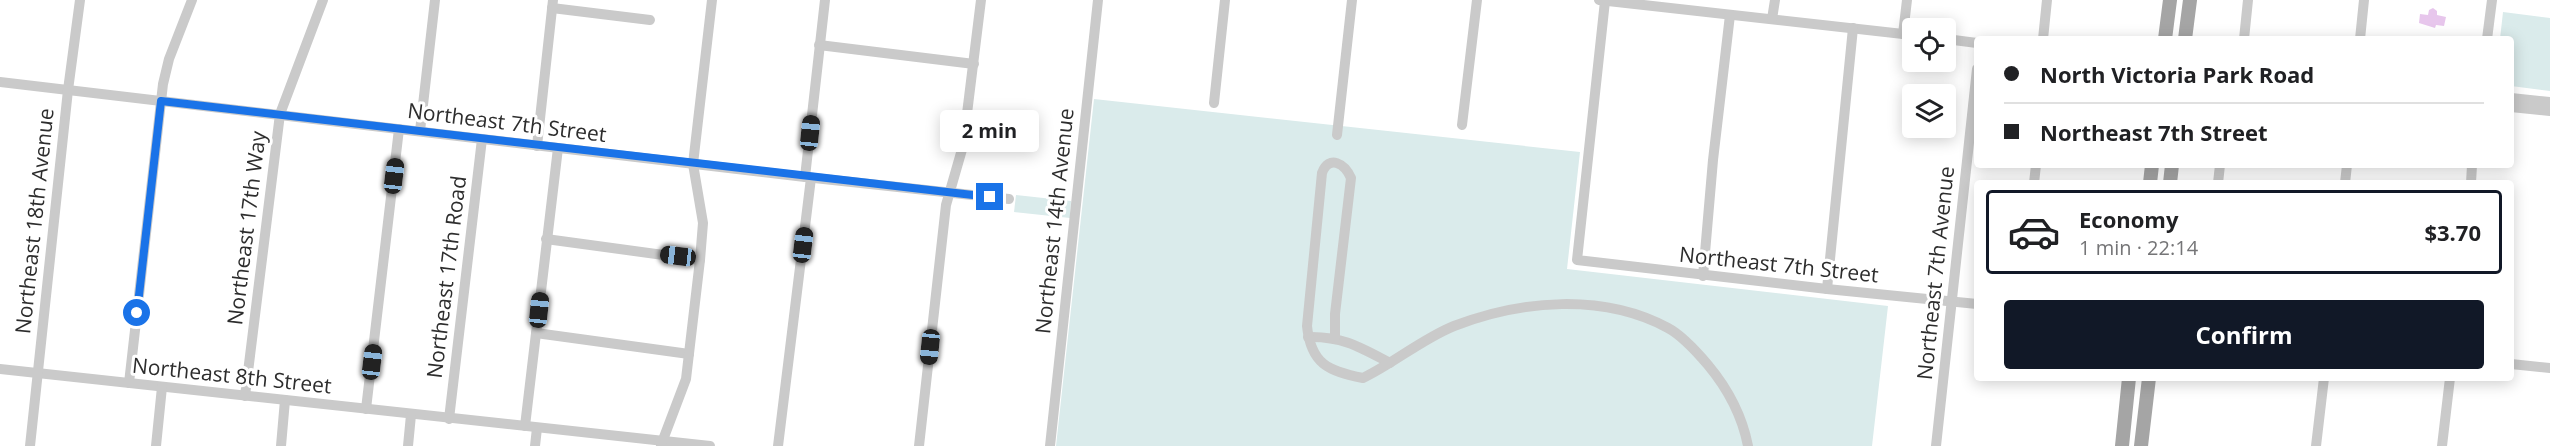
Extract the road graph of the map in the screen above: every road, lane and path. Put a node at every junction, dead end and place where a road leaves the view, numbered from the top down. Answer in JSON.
{"nodes":[{"id":1,"x":80,"y":0,"type":"edge"},
{"id":2,"x":192,"y":0,"type":"edge"},
{"id":3,"x":323,"y":0,"type":"edge"},
{"id":4,"x":435,"y":0,"type":"edge"},
{"id":5,"x":712,"y":0,"type":"edge"},
{"id":6,"x":825,"y":0,"type":"edge"},
{"id":7,"x":981,"y":0,"type":"edge"},
{"id":8,"x":1098,"y":0,"type":"edge"},
{"id":9,"x":1225,"y":0,"type":"edge"},
{"id":10,"x":1352,"y":0,"type":"edge"},
{"id":11,"x":1477,"y":0,"type":"edge"},
{"id":12,"x":1599,"y":0,"type":"edge"},
{"id":13,"x":1775,"y":0,"type":"edge"},
{"id":14,"x":1907,"y":0,"type":"edge"},
{"id":15,"x":2047,"y":0,"type":"edge"},
{"id":16,"x":2170,"y":0,"type":"edge"},
{"id":17,"x":2190,"y":0,"type":"edge"},
{"id":18,"x":2248,"y":0,"type":"edge"},
{"id":19,"x":2364,"y":0,"type":"edge"},
{"id":20,"x":2492,"y":0,"type":"edge"},
{"id":21,"x":1605,"y":1,"type":"edge"},
{"id":22,"x":1639,"y":2,"type":"edge"},
{"id":23,"x":553,"y":4,"type":"edge"},
{"id":24,"x":1730,"y":15,"type":"junction"},
{"id":25,"x":1908,"y":18,"type":"edge"},
{"id":26,"x":1772,"y":19,"type":"junction"},
{"id":27,"x":650,"y":20,"type":"dead end"},
{"id":28,"x":1853,"y":28,"type":"junction"},
{"id":29,"x":1902,"y":34,"type":"edge"},
{"id":30,"x":2043,"y":36,"type":"edge"},
{"id":31,"x":2165,"y":36,"type":"edge"},
{"id":32,"x":2185,"y":36,"type":"edge"},
{"id":33,"x":2244,"y":36,"type":"edge"},
{"id":34,"x":2360,"y":36,"type":"edge"},
{"id":35,"x":2487,"y":36,"type":"edge"},
{"id":36,"x":1956,"y":40,"type":"edge"},
{"id":37,"x":1974,"y":43,"type":"edge"},
{"id":38,"x":819,"y":45,"type":"junction"},
{"id":39,"x":974,"y":64,"type":"junction"},
{"id":40,"x":0,"y":82,"type":"edge"},
{"id":41,"x":68,"y":90,"type":"junction"},
{"id":42,"x":1974,"y":97,"type":"edge"},
{"id":43,"x":2514,"y":98,"type":"edge"},
{"id":44,"x":161,"y":101,"type":"junction"},
{"id":45,"x":2550,"y":102,"type":"edge"},
{"id":46,"x":1214,"y":104,"type":"dead end"},
{"id":47,"x":2514,"y":107,"type":"edge"},
{"id":48,"x":2550,"y":111,"type":"edge"},
{"id":49,"x":280,"y":114,"type":"junction"},
{"id":50,"x":1462,"y":125,"type":"dead end"},
{"id":51,"x":399,"y":129,"type":"junction"},
{"id":52,"x":420,"y":131,"type":"junction"},
{"id":53,"x":1337,"y":135,"type":"dead end"},
{"id":54,"x":482,"y":139,"type":"junction"},
{"id":55,"x":537,"y":146,"type":"junction"},
{"id":56,"x":558,"y":148,"type":"junction"},
{"id":57,"x":693,"y":164,"type":"junction"},
{"id":58,"x":808,"y":178,"type":"junction"},
{"id":59,"x":950,"y":193,"type":"junction"},
{"id":60,"x":1010,"y":199,"type":"dead end"},
{"id":61,"x":546,"y":239,"type":"junction"},
{"id":62,"x":700,"y":260,"type":"junction"},
{"id":63,"x":1703,"y":276,"type":"junction"},
{"id":64,"x":1827,"y":289,"type":"junction"},
{"id":65,"x":1952,"y":301,"type":"junction"},
{"id":66,"x":1974,"y":304,"type":"edge"},
{"id":67,"x":536,"y":333,"type":"junction"},
{"id":68,"x":1308,"y":337,"type":"junction"},
{"id":69,"x":1335,"y":338,"type":"junction"},
{"id":70,"x":1372,"y":353,"type":"junction"},
{"id":71,"x":689,"y":354,"type":"junction"},
{"id":72,"x":1390,"y":363,"type":"junction"},
{"id":73,"x":2514,"y":364,"type":"edge"},
{"id":74,"x":2550,"y":368,"type":"edge"},
{"id":75,"x":0,"y":369,"type":"edge"},
{"id":76,"x":37,"y":373,"type":"junction"},
{"id":77,"x":1368,"y":375,"type":"junction"},
{"id":78,"x":2130,"y":381,"type":"edge"},
{"id":79,"x":2149,"y":381,"type":"edge"},
{"id":80,"x":2324,"y":381,"type":"edge"},
{"id":81,"x":2450,"y":381,"type":"edge"},
{"id":82,"x":129,"y":383,"type":"junction"},
{"id":83,"x":162,"y":387,"type":"junction"},
{"id":84,"x":245,"y":396,"type":"junction"},
{"id":85,"x":285,"y":400,"type":"junction"},
{"id":86,"x":366,"y":409,"type":"junction"},
{"id":87,"x":411,"y":415,"type":"junction"},
{"id":88,"x":449,"y":419,"type":"junction"},
{"id":89,"x":525,"y":426,"type":"junction"},
{"id":90,"x":537,"y":428,"type":"junction"},
{"id":91,"x":661,"y":443,"type":"edge"},
{"id":92,"x":30,"y":446,"type":"edge"},
{"id":93,"x":156,"y":446,"type":"edge"},
{"id":94,"x":281,"y":446,"type":"edge"},
{"id":95,"x":408,"y":446,"type":"edge"},
{"id":96,"x":536,"y":446,"type":"edge"},
{"id":97,"x":710,"y":446,"type":"edge"},
{"id":98,"x":778,"y":446,"type":"edge"},
{"id":99,"x":919,"y":446,"type":"edge"},
{"id":100,"x":1050,"y":446,"type":"edge"},
{"id":101,"x":1748,"y":446,"type":"edge"},
{"id":102,"x":1936,"y":446,"type":"edge"},
{"id":103,"x":2122,"y":446,"type":"edge"},
{"id":104,"x":2142,"y":446,"type":"edge"},
{"id":105,"x":2316,"y":446,"type":"edge"},
{"id":106,"x":2442,"y":446,"type":"edge"}],
"edges":[{"from":1,"to":41,"type":"street","name":"Northeast 18th Avenue"},
{"from":2,"to":44,"type":"street"},
{"from":3,"to":49,"type":"street","name":"Northeast 17th Way"},
{"from":4,"to":52,"type":"street"},
{"from":5,"to":57,"type":"street"},
{"from":6,"to":38,"type":"street"},
{"from":7,"to":39,"type":"street"},
{"from":8,"to":100,"type":"street","name":"Northeast 14th Avenue"},
{"from":9,"to":46,"type":"street"},
{"from":10,"to":53,"type":"street"},
{"from":11,"to":50,"type":"street"},
{"from":12,"to":21,"type":"street"},
{"from":13,"to":26,"type":"street"},
{"from":14,"to":25,"type":"street"},
{"from":15,"to":30,"type":"street"},
{"from":16,"to":31,"type":"main road"},
{"from":17,"to":32,"type":"main road"},
{"from":18,"to":33,"type":"street"},
{"from":19,"to":34,"type":"street"},
{"from":20,"to":35,"type":"street"},
{"from":21,"to":22,"type":"street"},
{"from":21,"to":63,"type":"street","name":"Northeast 7th Street"},
{"from":22,"to":24,"type":"street"},
{"from":23,"to":27,"type":"street"},
{"from":23,"to":55,"type":"street"},
{"from":24,"to":26,"type":"street"},
{"from":24,"to":63,"type":"street"},
{"from":26,"to":28,"type":"street"},
{"from":28,"to":29,"type":"street"},
{"from":28,"to":64,"type":"street"},
{"from":36,"to":37,"type":"street"},
{"from":38,"to":39,"type":"street"},
{"from":38,"to":58,"type":"street"},
{"from":39,"to":59,"type":"street"},
{"from":40,"to":41,"type":"street","name":"Northeast 7th Street"},
{"from":41,"to":44,"type":"street","name":"Northeast 7th Street"},
{"from":41,"to":76,"type":"street","name":"Northeast 18th Avenue"},
{"from":42,"to":65,"type":"street","name":"Northeast 7th Avenue"},
{"from":43,"to":45,"type":"street"},
{"from":44,"to":49,"type":"street","name":"Northeast 7th Street"},
{"from":44,"to":82,"type":"street"},
{"from":47,"to":48,"type":"street"},
{"from":49,"to":51,"type":"street","name":"Northeast 7th Street"},
{"from":49,"to":84,"type":"street","name":"Northeast 17th Way"},
{"from":51,"to":52,"type":"street","name":"Northeast 7th Street"},
{"from":51,"to":86,"type":"street"},
{"from":52,"to":54,"type":"street","name":"Northeast 7th Street"},
{"from":54,"to":55,"type":"street","name":"Northeast 7th Street"},
{"from":54,"to":88,"type":"street","name":"Northeast 17th Road"},
{"from":55,"to":56,"type":"street","name":"Northeast 7th Street"},
{"from":56,"to":57,"type":"street","name":"Northeast 7th Street"},
{"from":56,"to":61,"type":"street"},
{"from":57,"to":58,"type":"street","name":"Northeast 7th Street"},
{"from":57,"to":62,"type":"street"},
{"from":58,"to":59,"type":"street","name":"Northeast 7th Street"},
{"from":58,"to":98,"type":"street"},
{"from":59,"to":60,"type":"street","name":"Northeast 7th Street"},
{"from":59,"to":99,"type":"street"},
{"from":61,"to":62,"type":"street"},
{"from":61,"to":67,"type":"street"},
{"from":62,"to":71,"type":"street"},
{"from":63,"to":64,"type":"street","name":"Northeast 7th Street"},
{"from":64,"to":65,"type":"street","name":"Northeast 7th Street"},
{"from":65,"to":66,"type":"street","name":"Northeast 7th Street"},
{"from":65,"to":102,"type":"street","name":"Northeast 7th Avenue"},
{"from":67,"to":71,"type":"street"},
{"from":67,"to":89,"type":"street"},
{"from":68,"to":69,"type":"street"},
{"from":68,"to":69,"type":"street"},
{"from":68,"to":77,"type":"street"},
{"from":69,"to":70,"type":"street"},
{"from":70,"to":72,"type":"street"},
{"from":70,"to":77,"type":"street"},
{"from":71,"to":91,"type":"street"},
{"from":72,"to":77,"type":"street"},
{"from":72,"to":101,"type":"street"},
{"from":73,"to":74,"type":"street"},
{"from":75,"to":76,"type":"street","name":"Northeast 8th Street"},
{"from":76,"to":82,"type":"street","name":"Northeast 8th Street"},
{"from":76,"to":92,"type":"street","name":"Northeast 18th Avenue"},
{"from":78,"to":103,"type":"main road"},
{"from":79,"to":104,"type":"main road"},
{"from":80,"to":105,"type":"street"},
{"from":81,"to":106,"type":"street"},
{"from":82,"to":83,"type":"street","name":"Northeast 8th Street"},
{"from":83,"to":84,"type":"street","name":"Northeast 8th Street"},
{"from":83,"to":93,"type":"street"},
{"from":84,"to":85,"type":"street","name":"Northeast 8th Street"},
{"from":85,"to":86,"type":"street","name":"Northeast 8th Street"},
{"from":85,"to":94,"type":"street"},
{"from":86,"to":87,"type":"street","name":"Northeast 8th Street"},
{"from":87,"to":88,"type":"street","name":"Northeast 8th Street"},
{"from":87,"to":95,"type":"street"},
{"from":88,"to":89,"type":"street","name":"Northeast 8th Street"},
{"from":89,"to":90,"type":"street","name":"Northeast 8th Street"},
{"from":90,"to":91,"type":"street","name":"Northeast 8th Street"},
{"from":90,"to":96,"type":"street"},
{"from":91,"to":97,"type":"street","name":"Northeast 8th Street"}]}
